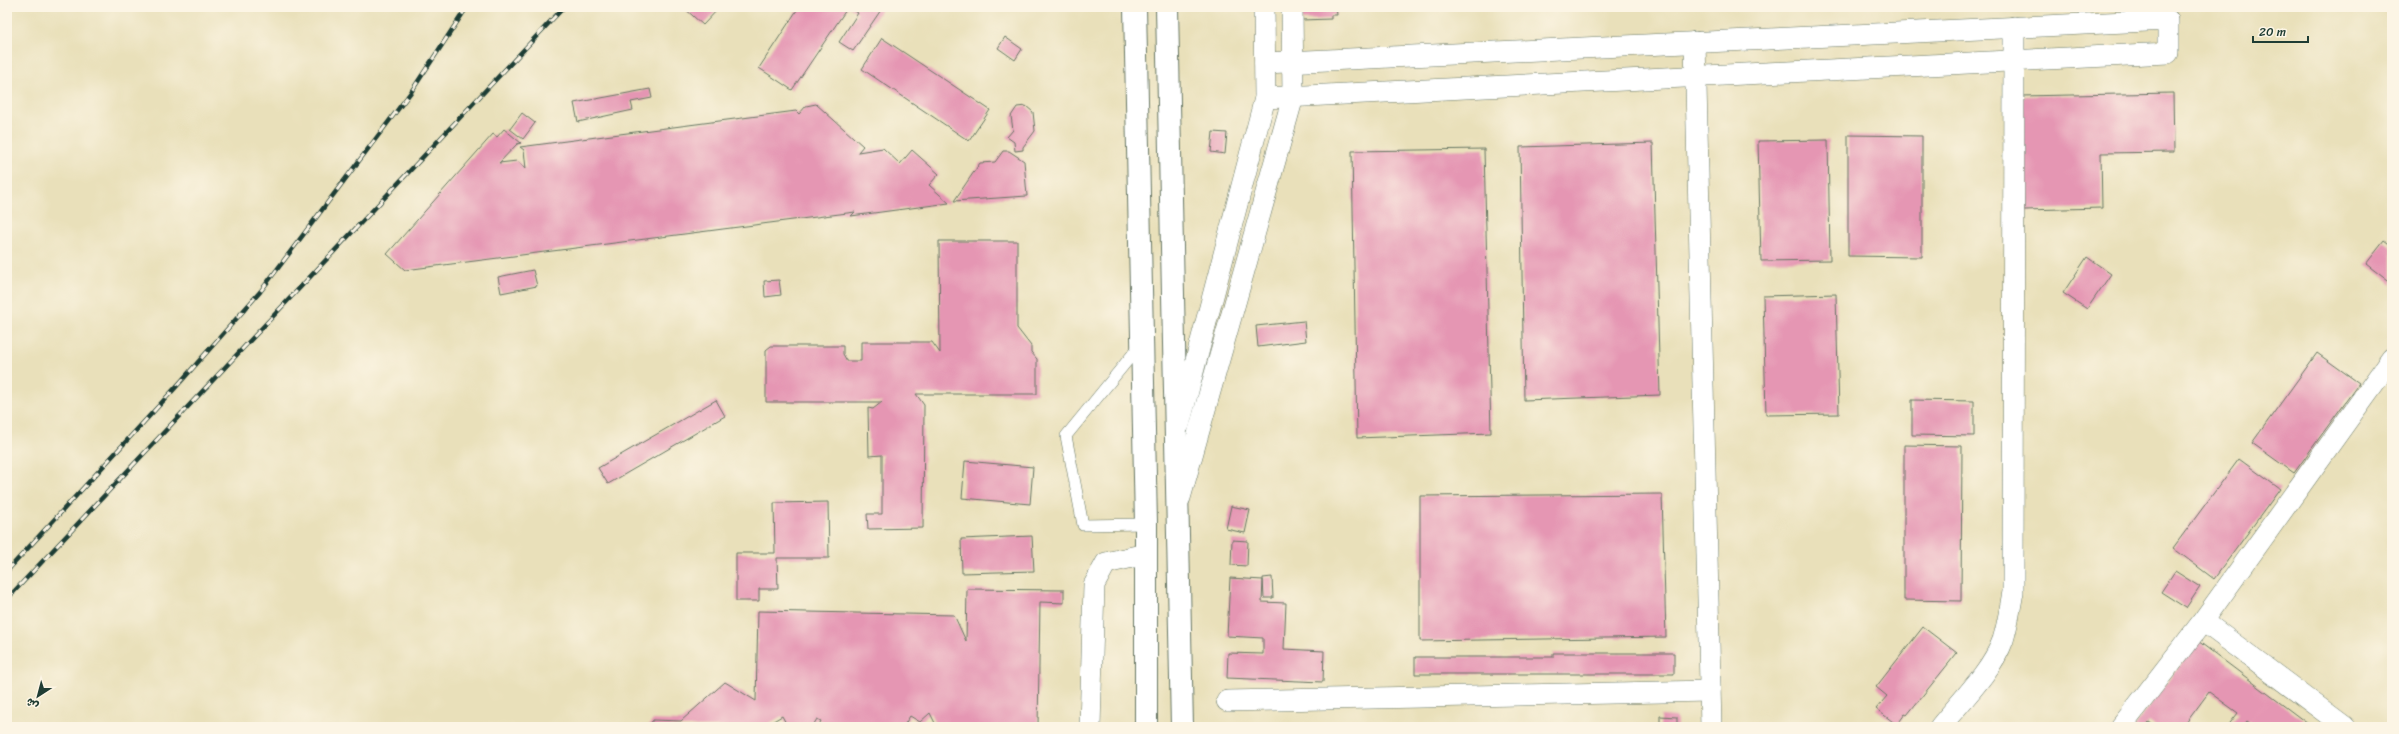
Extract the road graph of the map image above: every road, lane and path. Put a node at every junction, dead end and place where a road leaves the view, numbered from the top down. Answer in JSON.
{"nodes":[{"id":1,"x":1135,"y":7,"type":"edge"},
{"id":2,"x":1167,"y":7,"type":"edge"},
{"id":3,"x":1264,"y":7,"type":"edge"},
{"id":4,"x":1292,"y":7,"type":"edge"},
{"id":5,"x":2014,"y":27,"type":"junction"},
{"id":6,"x":1695,"y":42,"type":"junction"},
{"id":7,"x":1293,"y":61,"type":"junction"},
{"id":8,"x":2014,"y":61,"type":"junction"},
{"id":9,"x":1265,"y":63,"type":"junction"},
{"id":10,"x":1696,"y":77,"type":"junction"},
{"id":11,"x":1293,"y":97,"type":"junction"},
{"id":12,"x":1265,"y":98,"type":"junction"},
{"id":13,"x":1142,"y":342,"type":"junction"},
{"id":14,"x":2392,"y":358,"type":"edge"},
{"id":15,"x":1176,"y":434,"type":"junction"},
{"id":16,"x":1178,"y":504,"type":"junction"},
{"id":17,"x":1146,"y":524,"type":"junction"},
{"id":18,"x":1146,"y":554,"type":"junction"},
{"id":19,"x":2203,"y":621,"type":"junction"},
{"id":20,"x":1710,"y":691,"type":"junction"},
{"id":21,"x":1227,"y":701,"type":"dead end"},
{"id":22,"x":1090,"y":727,"type":"edge"},
{"id":23,"x":1146,"y":727,"type":"edge"},
{"id":24,"x":1182,"y":727,"type":"edge"},
{"id":25,"x":1710,"y":727,"type":"edge"},
{"id":26,"x":1940,"y":727,"type":"edge"},
{"id":27,"x":2121,"y":727,"type":"edge"},
{"id":28,"x":2345,"y":727,"type":"edge"}],
"edges":[{"from":1,"to":13,"type":"highway"},
{"from":2,"to":15,"type":"highway"},
{"from":3,"to":9,"type":"street"},
{"from":4,"to":7,"type":"street"},
{"from":5,"to":6,"type":"street"},
{"from":5,"to":8,"type":"street"},
{"from":5,"to":8,"type":"street"},
{"from":6,"to":7,"type":"street"},
{"from":6,"to":10,"type":"street"},
{"from":7,"to":9,"type":"street"},
{"from":7,"to":11,"type":"street"},
{"from":8,"to":10,"type":"street"},
{"from":8,"to":26,"type":"street"},
{"from":9,"to":12,"type":"street"},
{"from":10,"to":11,"type":"street"},
{"from":10,"to":20,"type":"street"},
{"from":11,"to":12,"type":"street"},
{"from":11,"to":16,"type":"street"},
{"from":12,"to":15,"type":"street"},
{"from":13,"to":17,"type":"highway"},
{"from":13,"to":17,"type":"lane"},
{"from":14,"to":19,"type":"street"},
{"from":15,"to":16,"type":"highway"},
{"from":16,"to":24,"type":"highway"},
{"from":17,"to":18,"type":"highway"},
{"from":18,"to":22,"type":"street"},
{"from":18,"to":23,"type":"highway"},
{"from":19,"to":27,"type":"street"},
{"from":19,"to":28,"type":"street"},
{"from":20,"to":21,"type":"street"},
{"from":20,"to":25,"type":"street"}]}
